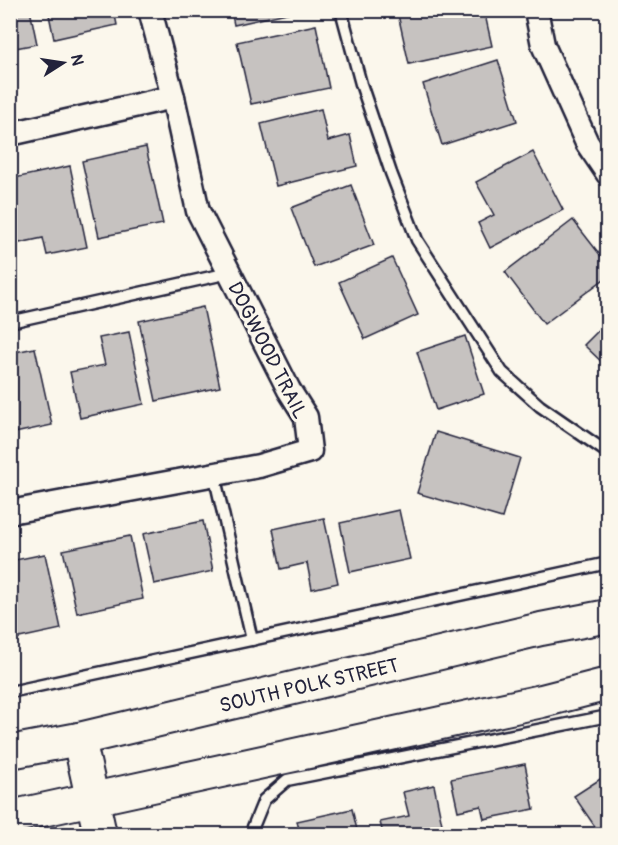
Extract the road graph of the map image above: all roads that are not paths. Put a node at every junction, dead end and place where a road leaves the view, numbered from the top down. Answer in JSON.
{"nodes":[{"id":1,"x":150,"y":10,"type":"edge"},
{"id":2,"x":341,"y":10,"type":"edge"},
{"id":3,"x":536,"y":10,"type":"edge"},
{"id":4,"x":173,"y":98,"type":"junction"},
{"id":5,"x":10,"y":134,"type":"edge"},
{"id":6,"x":608,"y":174,"type":"edge"},
{"id":7,"x":229,"y":273,"type":"junction"},
{"id":8,"x":10,"y":322,"type":"edge"},
{"id":9,"x":608,"y":453,"type":"edge"},
{"id":10,"x":214,"y":474,"type":"junction"},
{"id":11,"x":10,"y":512,"type":"edge"},
{"id":12,"x":608,"y":563,"type":"edge"},
{"id":13,"x":608,"y":616,"type":"edge"},
{"id":14,"x":252,"y":640,"type":"junction"},
{"id":15,"x":608,"y":684,"type":"edge"},
{"id":16,"x":10,"y":692,"type":"edge"},
{"id":17,"x":608,"y":716,"type":"edge"},
{"id":18,"x":79,"y":739,"type":"junction"},
{"id":19,"x":10,"y":752,"type":"edge"},
{"id":20,"x":92,"y":799,"type":"junction"},
{"id":21,"x":10,"y":817,"type":"edge"},
{"id":22,"x":100,"y":834,"type":"edge"},
{"id":23,"x":255,"y":834,"type":"edge"}],
"edges":[{"from":1,"to":4,"type":"street","name":"DOGWOOD TRAIL"},
{"from":2,"to":9,"type":"lane"},
{"from":3,"to":6,"type":"street"},
{"from":4,"to":5,"type":"street"},
{"from":4,"to":7,"type":"street","name":"DOGWOOD TRAIL"},
{"from":7,"to":8,"type":"lane"},
{"from":7,"to":10,"type":"street","name":"DOGWOOD TRAIL"},
{"from":10,"to":11,"type":"street","name":"DOGWOOD TRAIL"},
{"from":10,"to":14,"type":"lane"},
{"from":12,"to":14,"type":"lane"},
{"from":13,"to":18,"type":"main road","name":"SOUTH POLK STREET"},
{"from":14,"to":16,"type":"lane"},
{"from":15,"to":20,"type":"main road"},
{"from":17,"to":23,"type":"lane"},
{"from":18,"to":19,"type":"main road","name":"SOUTH POLK STREET"},
{"from":18,"to":20,"type":"main road"},
{"from":20,"to":21,"type":"main road"},
{"from":20,"to":22,"type":"main road"}]}
